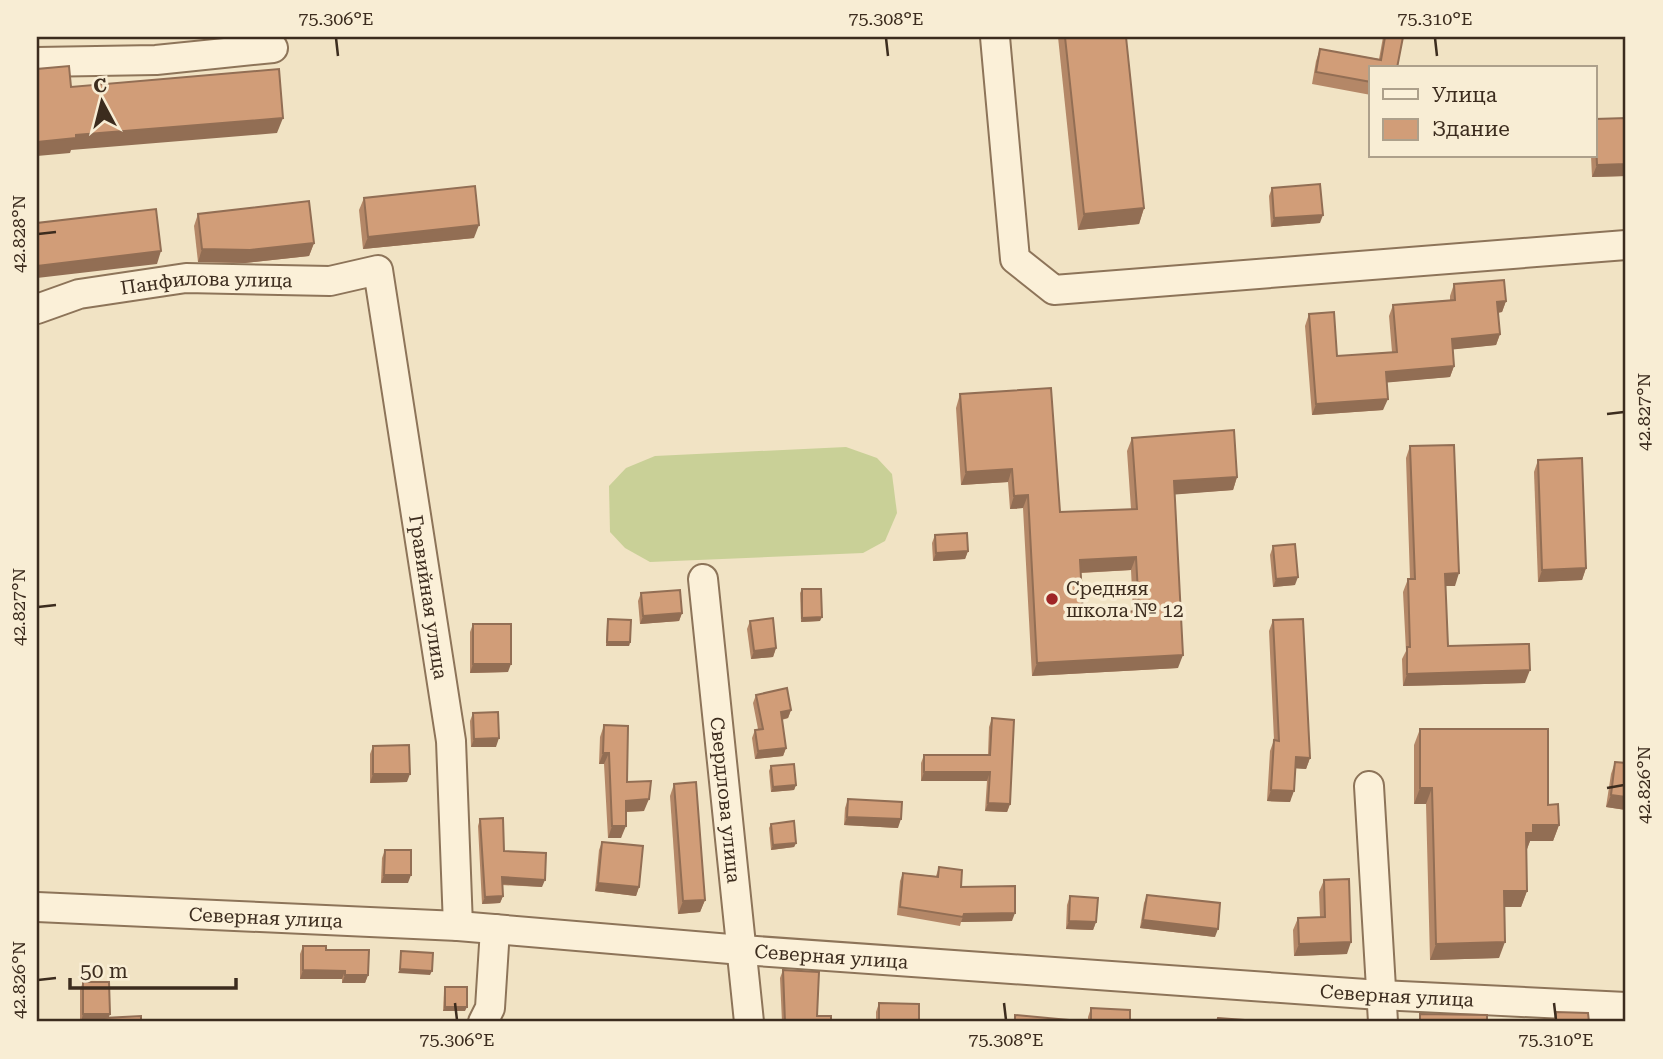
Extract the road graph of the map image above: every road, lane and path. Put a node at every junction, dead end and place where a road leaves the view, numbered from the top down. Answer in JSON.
{"nodes":[{"id":1,"x":995,"y":37,"type":"edge"},
{"id":2,"x":273,"y":48,"type":"dead end"},
{"id":3,"x":37,"y":62,"type":"edge"},
{"id":4,"x":1626,"y":245,"type":"edge"},
{"id":5,"x":379,"y":270,"type":"joint"},
{"id":6,"x":37,"y":309,"type":"edge"},
{"id":7,"x":703,"y":579,"type":"dead end"},
{"id":8,"x":1369,"y":786,"type":"dead end"},
{"id":9,"x":37,"y":907,"type":"edge"},
{"id":10,"x":458,"y":926,"type":"junction"},
{"id":11,"x":495,"y":929,"type":"junction"},
{"id":12,"x":742,"y":950,"type":"junction"},
{"id":13,"x":1626,"y":1007,"type":"edge"},
{"id":14,"x":1381,"y":1009,"type":"edge"},
{"id":15,"x":483,"y":1022,"type":"edge"},
{"id":16,"x":749,"y":1022,"type":"edge"}],
"edges":[{"from":1,"to":4,"type":"street"},
{"from":2,"to":3,"type":"street"},
{"from":5,"to":6,"type":"street","name":"Панфилова улица"},
{"from":5,"to":10,"type":"street","name":"Гравийная улица"},
{"from":7,"to":12,"type":"street","name":"Свердлова улица"},
{"from":8,"to":14,"type":"street"},
{"from":9,"to":10,"type":"street","name":"Северная улица"},
{"from":10,"to":11,"type":"street","name":"Северная улица"},
{"from":11,"to":12,"type":"street","name":"Северная улица"},
{"from":11,"to":15,"type":"street"},
{"from":12,"to":14,"type":"street","name":"Северная улица"},
{"from":12,"to":16,"type":"street","name":"Свердлова улица"},
{"from":13,"to":14,"type":"street","name":"Северная улица"}]}
